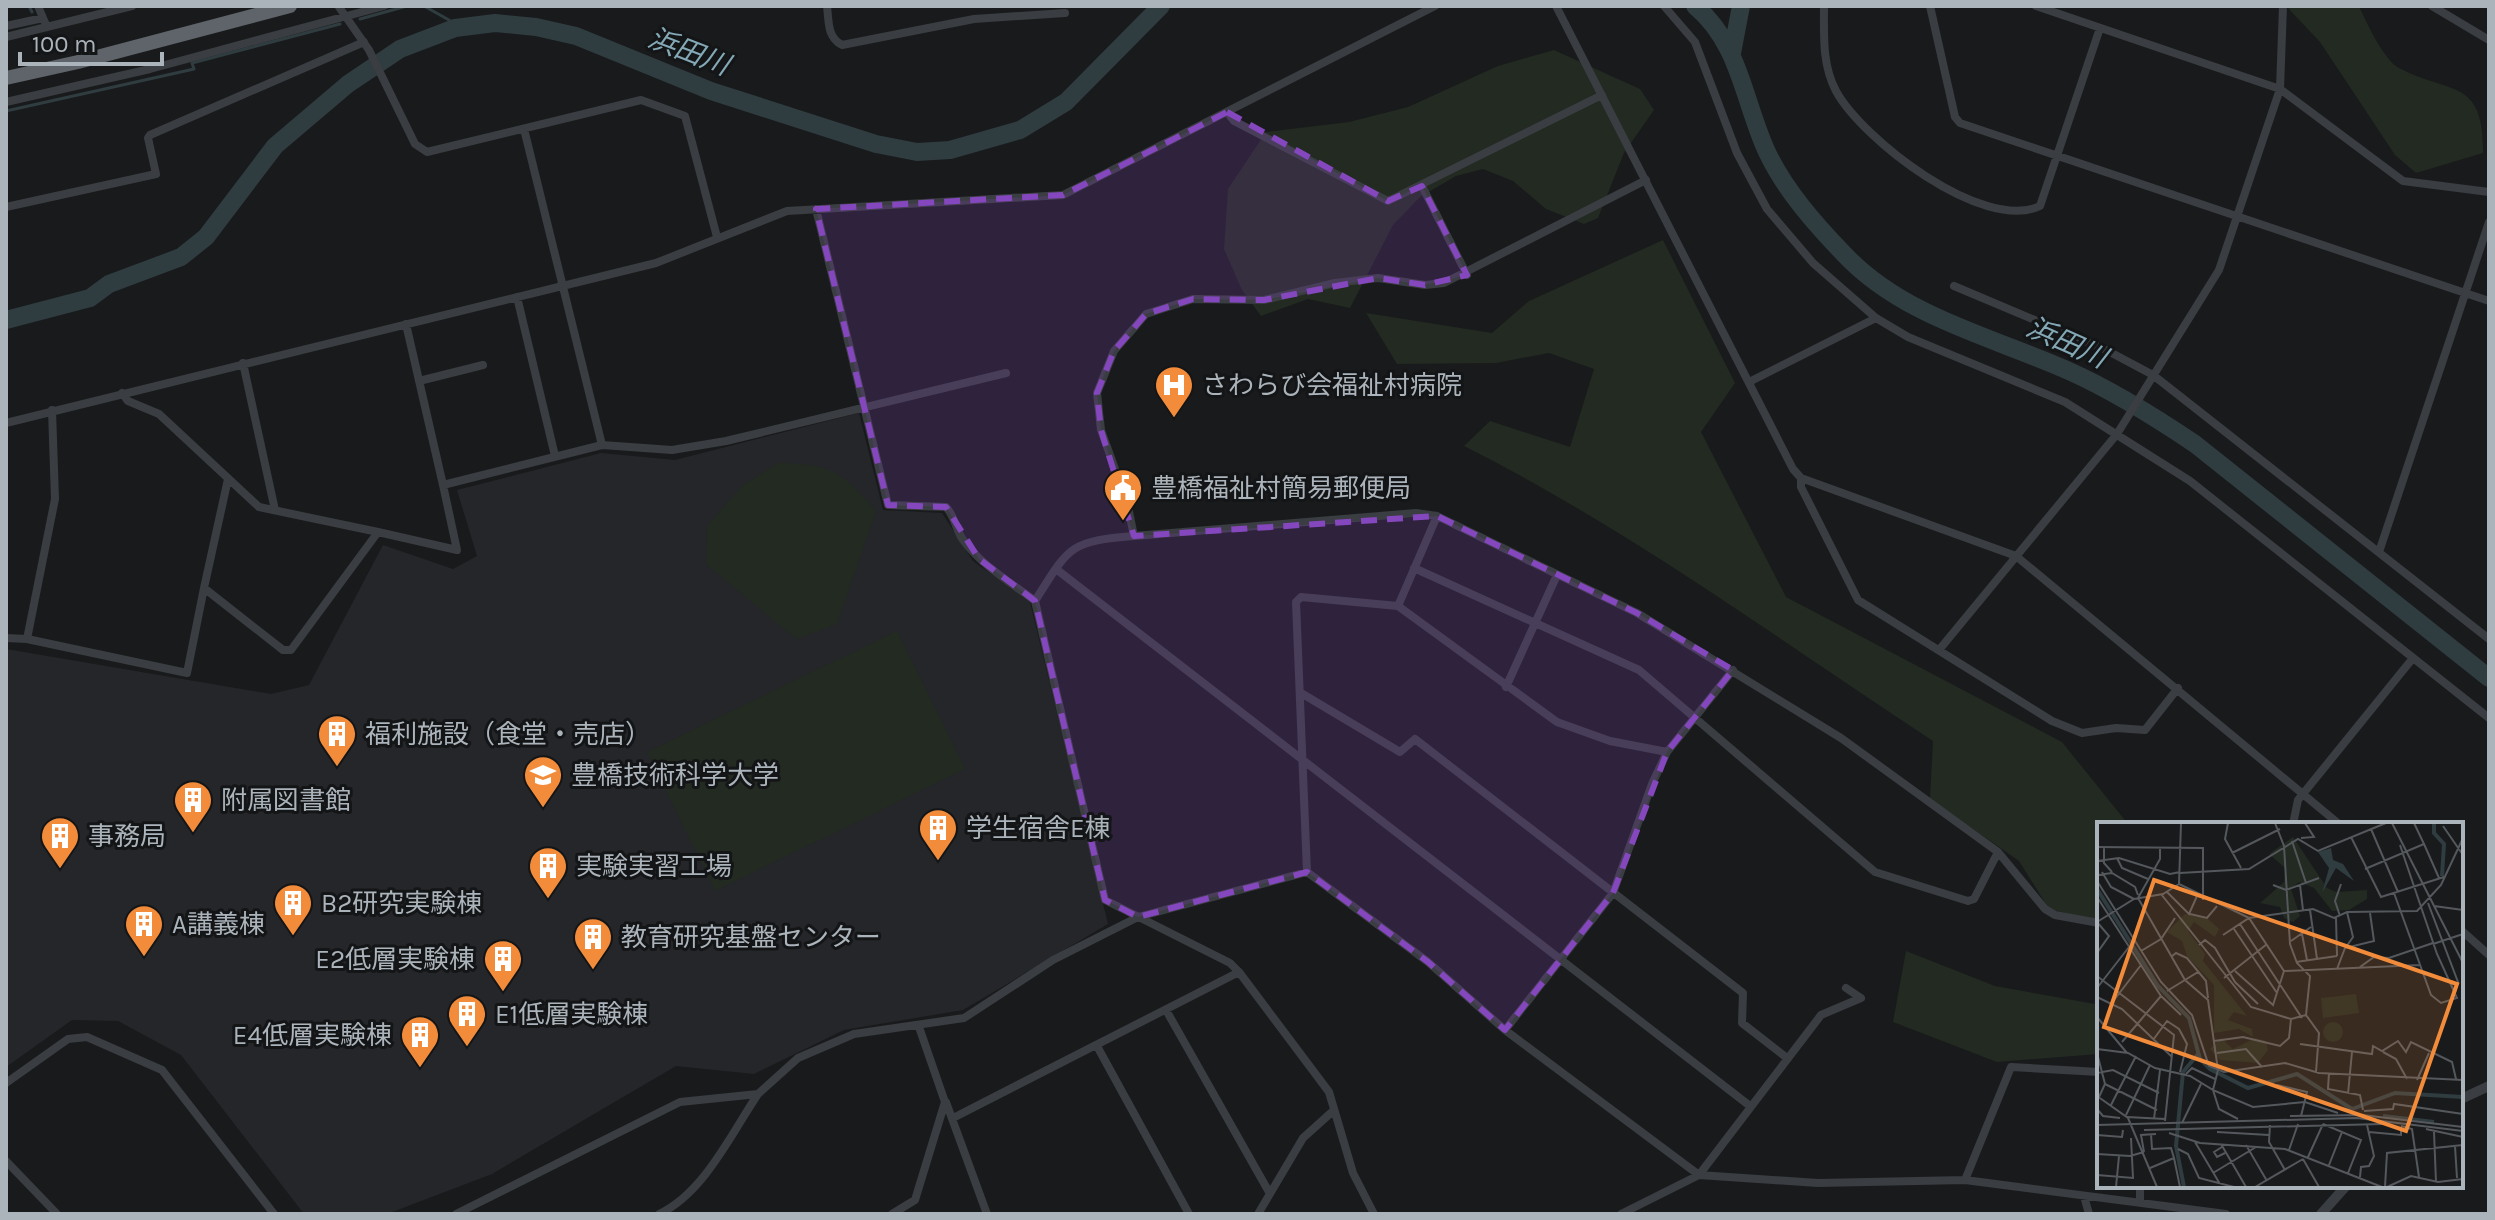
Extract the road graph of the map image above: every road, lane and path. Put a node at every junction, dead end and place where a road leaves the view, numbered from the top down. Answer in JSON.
{"nodes":[{"id":1,"x":38,"y":6,"type":"edge"},
{"id":2,"x":132,"y":6,"type":"edge"},
{"id":3,"x":290,"y":6,"type":"edge"},
{"id":4,"x":384,"y":6,"type":"edge"},
{"id":5,"x":827,"y":6,"type":"edge"},
{"id":6,"x":1435,"y":6,"type":"edge"},
{"id":7,"x":1556,"y":6,"type":"edge"},
{"id":8,"x":1664,"y":6,"type":"edge"},
{"id":9,"x":1824,"y":6,"type":"edge"},
{"id":10,"x":1930,"y":6,"type":"edge"},
{"id":11,"x":2036,"y":6,"type":"edge"},
{"id":12,"x":2283,"y":6,"type":"edge"},
{"id":13,"x":339,"y":7,"type":"edge"},
{"id":14,"x":2435,"y":7,"type":"edge"},
{"id":15,"x":1065,"y":13,"type":"dead end"},
{"id":16,"x":346,"y":17,"type":"junction"},
{"id":17,"x":45,"y":22,"type":"junction"},
{"id":18,"x":6,"y":26,"type":"edge"},
{"id":19,"x":2100,"y":28,"type":"junction"},
{"id":20,"x":6,"y":37,"type":"edge"},
{"id":21,"x":2489,"y":40,"type":"edge"},
{"id":22,"x":366,"y":46,"type":"junction"},
{"id":23,"x":6,"y":78,"type":"edge"},
{"id":24,"x":2280,"y":89,"type":"junction"},
{"id":25,"x":1602,"y":95,"type":"junction"},
{"id":26,"x":6,"y":102,"type":"edge"},
{"id":27,"x":1227,"y":112,"type":"junction"},
{"id":28,"x":524,"y":129,"type":"junction"},
{"id":29,"x":2057,"y":155,"type":"junction"},
{"id":30,"x":1646,"y":180,"type":"junction"},
{"id":31,"x":1422,"y":186,"type":"junction"},
{"id":32,"x":2489,"y":192,"type":"edge"},
{"id":33,"x":6,"y":207,"type":"edge"},
{"id":34,"x":816,"y":209,"type":"junction"},
{"id":35,"x":2238,"y":216,"type":"junction"},
{"id":36,"x":2489,"y":222,"type":"edge"},
{"id":37,"x":717,"y":237,"type":"junction"},
{"id":38,"x":1467,"y":275,"type":"junction"},
{"id":39,"x":562,"y":285,"type":"junction"},
{"id":40,"x":1954,"y":286,"type":"dead end"},
{"id":41,"x":2465,"y":293,"type":"junction"},
{"id":42,"x":517,"y":297,"type":"junction"},
{"id":43,"x":2489,"y":301,"type":"edge"},
{"id":44,"x":1876,"y":318,"type":"junction"},
{"id":45,"x":406,"y":324,"type":"junction"},
{"id":46,"x":243,"y":363,"type":"junction"},
{"id":47,"x":483,"y":365,"type":"dead end"},
{"id":48,"x":1006,"y":373,"type":"dead end"},
{"id":49,"x":2152,"y":377,"type":"junction"},
{"id":50,"x":419,"y":381,"type":"junction"},
{"id":51,"x":1749,"y":382,"type":"junction"},
{"id":52,"x":122,"y":393,"type":"junction"},
{"id":53,"x":864,"y":407,"type":"junction"},
{"id":54,"x":52,"y":410,"type":"junction"},
{"id":55,"x":6,"y":423,"type":"edge"},
{"id":56,"x":2119,"y":432,"type":"junction"},
{"id":57,"x":602,"y":445,"type":"junction"},
{"id":58,"x":555,"y":456,"type":"junction"},
{"id":59,"x":1801,"y":478,"type":"junction"},
{"id":60,"x":228,"y":479,"type":"junction"},
{"id":61,"x":443,"y":485,"type":"junction"},
{"id":62,"x":275,"y":510,"type":"junction"},
{"id":63,"x":1437,"y":516,"type":"junction"},
{"id":64,"x":378,"y":532,"type":"junction"},
{"id":65,"x":1134,"y":536,"type":"junction"},
{"id":66,"x":2379,"y":552,"type":"junction"},
{"id":67,"x":2016,"y":556,"type":"junction"},
{"id":68,"x":1414,"y":568,"type":"junction"},
{"id":69,"x":1056,"y":569,"type":"junction"},
{"id":70,"x":1557,"y":575,"type":"junction"},
{"id":71,"x":204,"y":588,"type":"junction"},
{"id":72,"x":1035,"y":601,"type":"junction"},
{"id":73,"x":1398,"y":606,"type":"junction"},
{"id":74,"x":1537,"y":622,"type":"junction"},
{"id":75,"x":6,"y":638,"type":"edge"},
{"id":76,"x":27,"y":639,"type":"junction"},
{"id":77,"x":2489,"y":639,"type":"edge"},
{"id":78,"x":1939,"y":650,"type":"junction"},
{"id":79,"x":2413,"y":658,"type":"junction"},
{"id":80,"x":1733,"y":670,"type":"junction"},
{"id":81,"x":1506,"y":687,"type":"junction"},
{"id":82,"x":2178,"y":688,"type":"junction"},
{"id":83,"x":1301,"y":693,"type":"junction"},
{"id":84,"x":2489,"y":718,"type":"edge"},
{"id":85,"x":1694,"y":721,"type":"junction"},
{"id":86,"x":1667,"y":752,"type":"junction"},
{"id":87,"x":1303,"y":758,"type":"junction"},
{"id":88,"x":2304,"y":794,"type":"junction"},
{"id":89,"x":2293,"y":822,"type":"edge"},
{"id":90,"x":2337,"y":822,"type":"edge"},
{"id":91,"x":1998,"y":852,"type":"junction"},
{"id":92,"x":1307,"y":872,"type":"junction"},
{"id":93,"x":1613,"y":893,"type":"junction"},
{"id":94,"x":1138,"y":917,"type":"junction"},
{"id":95,"x":2097,"y":923,"type":"edge"},
{"id":96,"x":2463,"y":932,"type":"edge"},
{"id":97,"x":2489,"y":955,"type":"edge"},
{"id":98,"x":1560,"y":961,"type":"junction"},
{"id":99,"x":1239,"y":972,"type":"junction"},
{"id":100,"x":1846,"y":988,"type":"dead end"},
{"id":101,"x":1166,"y":1010,"type":"junction"},
{"id":102,"x":919,"y":1027,"type":"junction"},
{"id":103,"x":1505,"y":1030,"type":"junction"},
{"id":104,"x":1097,"y":1046,"type":"junction"},
{"id":105,"x":1787,"y":1058,"type":"junction"},
{"id":106,"x":2097,"y":1072,"type":"edge"},
{"id":107,"x":6,"y":1083,"type":"edge"},
{"id":108,"x":2489,"y":1086,"type":"edge"},
{"id":109,"x":758,"y":1094,"type":"junction"},
{"id":110,"x":2463,"y":1098,"type":"edge"},
{"id":111,"x":945,"y":1102,"type":"junction"},
{"id":112,"x":1750,"y":1106,"type":"junction"},
{"id":113,"x":1333,"y":1111,"type":"junction"},
{"id":114,"x":953,"y":1118,"type":"junction"},
{"id":115,"x":6,"y":1161,"type":"edge"},
{"id":116,"x":1699,"y":1175,"type":"junction"},
{"id":117,"x":1965,"y":1180,"type":"junction"},
{"id":118,"x":2140,"y":1188,"type":"edge"},
{"id":119,"x":2344,"y":1188,"type":"edge"},
{"id":120,"x":1269,"y":1192,"type":"junction"},
{"id":121,"x":2084,"y":1196,"type":"junction"},
{"id":122,"x":915,"y":1200,"type":"junction"},
{"id":123,"x":2140,"y":1202,"type":"junction"},
{"id":124,"x":57,"y":1214,"type":"edge"},
{"id":125,"x":274,"y":1214,"type":"edge"},
{"id":126,"x":456,"y":1214,"type":"edge"},
{"id":127,"x":659,"y":1214,"type":"edge"},
{"id":128,"x":892,"y":1214,"type":"edge"},
{"id":129,"x":911,"y":1214,"type":"edge"},
{"id":130,"x":987,"y":1214,"type":"edge"},
{"id":131,"x":1189,"y":1214,"type":"edge"},
{"id":132,"x":1258,"y":1214,"type":"edge"},
{"id":133,"x":1374,"y":1214,"type":"edge"},
{"id":134,"x":1621,"y":1214,"type":"edge"},
{"id":135,"x":2089,"y":1214,"type":"edge"},
{"id":136,"x":2226,"y":1214,"type":"edge"},
{"id":137,"x":2321,"y":1214,"type":"edge"}],
"edges":[{"from":1,"to":17,"type":"street"},
{"from":2,"to":17,"type":"street"},
{"from":3,"to":23,"type":"highway"},
{"from":4,"to":16,"type":"street"},
{"from":5,"to":15,"type":"street"},
{"from":6,"to":27,"type":"street"},
{"from":7,"to":25,"type":"street"},
{"from":8,"to":44,"type":"street"},
{"from":9,"to":29,"type":"street"},
{"from":10,"to":29,"type":"street"},
{"from":11,"to":19,"type":"street"},
{"from":12,"to":24,"type":"street"},
{"from":13,"to":16,"type":"street"},
{"from":14,"to":21,"type":"street"},
{"from":16,"to":22,"type":"street"},
{"from":16,"to":26,"type":"street"},
{"from":17,"to":18,"type":"street"},
{"from":17,"to":20,"type":"street"},
{"from":19,"to":24,"type":"street"},
{"from":19,"to":29,"type":"street"},
{"from":22,"to":28,"type":"street"},
{"from":22,"to":33,"type":"street"},
{"from":24,"to":32,"type":"street"},
{"from":24,"to":35,"type":"street"},
{"from":25,"to":30,"type":"street"},
{"from":25,"to":31,"type":"street"},
{"from":27,"to":31,"type":"street"},
{"from":27,"to":34,"type":"street"},
{"from":28,"to":37,"type":"street"},
{"from":28,"to":39,"type":"street"},
{"from":29,"to":35,"type":"street"},
{"from":30,"to":38,"type":"street"},
{"from":30,"to":51,"type":"street"},
{"from":31,"to":38,"type":"street"},
{"from":34,"to":37,"type":"street"},
{"from":34,"to":53,"type":"street"},
{"from":35,"to":41,"type":"street"},
{"from":35,"to":49,"type":"street"},
{"from":36,"to":41,"type":"street"},
{"from":37,"to":39,"type":"street"},
{"from":38,"to":65,"type":"street"},
{"from":39,"to":42,"type":"street"},
{"from":39,"to":57,"type":"street"},
{"from":40,"to":49,"type":"street"},
{"from":41,"to":43,"type":"street"},
{"from":41,"to":66,"type":"street"},
{"from":42,"to":45,"type":"street"},
{"from":42,"to":58,"type":"street"},
{"from":44,"to":51,"type":"street"},
{"from":44,"to":56,"type":"street"},
{"from":45,"to":46,"type":"street"},
{"from":45,"to":50,"type":"street"},
{"from":46,"to":52,"type":"street"},
{"from":46,"to":62,"type":"street"},
{"from":47,"to":50,"type":"street"},
{"from":48,"to":53,"type":"street"},
{"from":49,"to":56,"type":"street"},
{"from":49,"to":66,"type":"street"},
{"from":50,"to":61,"type":"street"},
{"from":51,"to":59,"type":"street"},
{"from":52,"to":54,"type":"street"},
{"from":52,"to":60,"type":"street"},
{"from":53,"to":57,"type":"street"},
{"from":53,"to":72,"type":"street"},
{"from":54,"to":55,"type":"street"},
{"from":54,"to":76,"type":"street"},
{"from":56,"to":67,"type":"street"},
{"from":56,"to":79,"type":"street"},
{"from":57,"to":58,"type":"street"},
{"from":58,"to":61,"type":"street"},
{"from":59,"to":67,"type":"street"},
{"from":59,"to":78,"type":"street"},
{"from":60,"to":62,"type":"street"},
{"from":60,"to":71,"type":"street"},
{"from":61,"to":64,"type":"street"},
{"from":62,"to":64,"type":"street"},
{"from":63,"to":65,"type":"street"},
{"from":63,"to":68,"type":"street"},
{"from":63,"to":70,"type":"street"},
{"from":64,"to":71,"type":"street"},
{"from":65,"to":69,"type":"street"},
{"from":66,"to":77,"type":"street"},
{"from":67,"to":78,"type":"street"},
{"from":67,"to":82,"type":"street"},
{"from":68,"to":73,"type":"street"},
{"from":68,"to":74,"type":"street"},
{"from":69,"to":72,"type":"street"},
{"from":69,"to":87,"type":"street"},
{"from":70,"to":74,"type":"street"},
{"from":70,"to":80,"type":"street"},
{"from":71,"to":76,"type":"street"},
{"from":72,"to":94,"type":"street"},
{"from":73,"to":81,"type":"street"},
{"from":73,"to":83,"type":"street"},
{"from":74,"to":81,"type":"street"},
{"from":74,"to":85,"type":"street"},
{"from":75,"to":76,"type":"street"},
{"from":78,"to":82,"type":"street"},
{"from":79,"to":84,"type":"street"},
{"from":79,"to":88,"type":"street"},
{"from":80,"to":85,"type":"street"},
{"from":80,"to":91,"type":"street"},
{"from":81,"to":86,"type":"street"},
{"from":82,"to":88,"type":"street"},
{"from":83,"to":87,"type":"street"},
{"from":83,"to":93,"type":"street"},
{"from":85,"to":86,"type":"street"},
{"from":85,"to":91,"type":"street"},
{"from":86,"to":93,"type":"street"},
{"from":87,"to":92,"type":"street"},
{"from":87,"to":98,"type":"street"},
{"from":88,"to":89,"type":"street"},
{"from":88,"to":90,"type":"street"},
{"from":91,"to":95,"type":"street"},
{"from":92,"to":94,"type":"street"},
{"from":92,"to":103,"type":"street"},
{"from":93,"to":98,"type":"street"},
{"from":93,"to":105,"type":"street"},
{"from":94,"to":99,"type":"street"},
{"from":94,"to":102,"type":"street"},
{"from":96,"to":97,"type":"street"},
{"from":98,"to":103,"type":"street"},
{"from":98,"to":112,"type":"street"},
{"from":99,"to":101,"type":"street"},
{"from":99,"to":113,"type":"street"},
{"from":100,"to":105,"type":"street"},
{"from":101,"to":104,"type":"street"},
{"from":101,"to":120,"type":"street"},
{"from":102,"to":109,"type":"street"},
{"from":102,"to":111,"type":"street"},
{"from":103,"to":116,"type":"street"},
{"from":104,"to":114,"type":"street"},
{"from":104,"to":131,"type":"street"},
{"from":105,"to":112,"type":"street"},
{"from":106,"to":117,"type":"street"},
{"from":107,"to":125,"type":"street"},
{"from":108,"to":110,"type":"street"},
{"from":109,"to":126,"type":"street"},
{"from":109,"to":127,"type":"street"},
{"from":111,"to":114,"type":"street"},
{"from":111,"to":122,"type":"street"},
{"from":112,"to":116,"type":"street"},
{"from":113,"to":120,"type":"street"},
{"from":113,"to":133,"type":"street"},
{"from":114,"to":130,"type":"street"},
{"from":115,"to":124,"type":"street"},
{"from":116,"to":117,"type":"street"},
{"from":116,"to":134,"type":"street"},
{"from":117,"to":121,"type":"street"},
{"from":118,"to":123,"type":"street"},
{"from":119,"to":137,"type":"street"},
{"from":120,"to":132,"type":"street"},
{"from":121,"to":123,"type":"street"},
{"from":121,"to":135,"type":"street"},
{"from":122,"to":128,"type":"street"},
{"from":122,"to":129,"type":"street"},
{"from":123,"to":136,"type":"street"}]}
